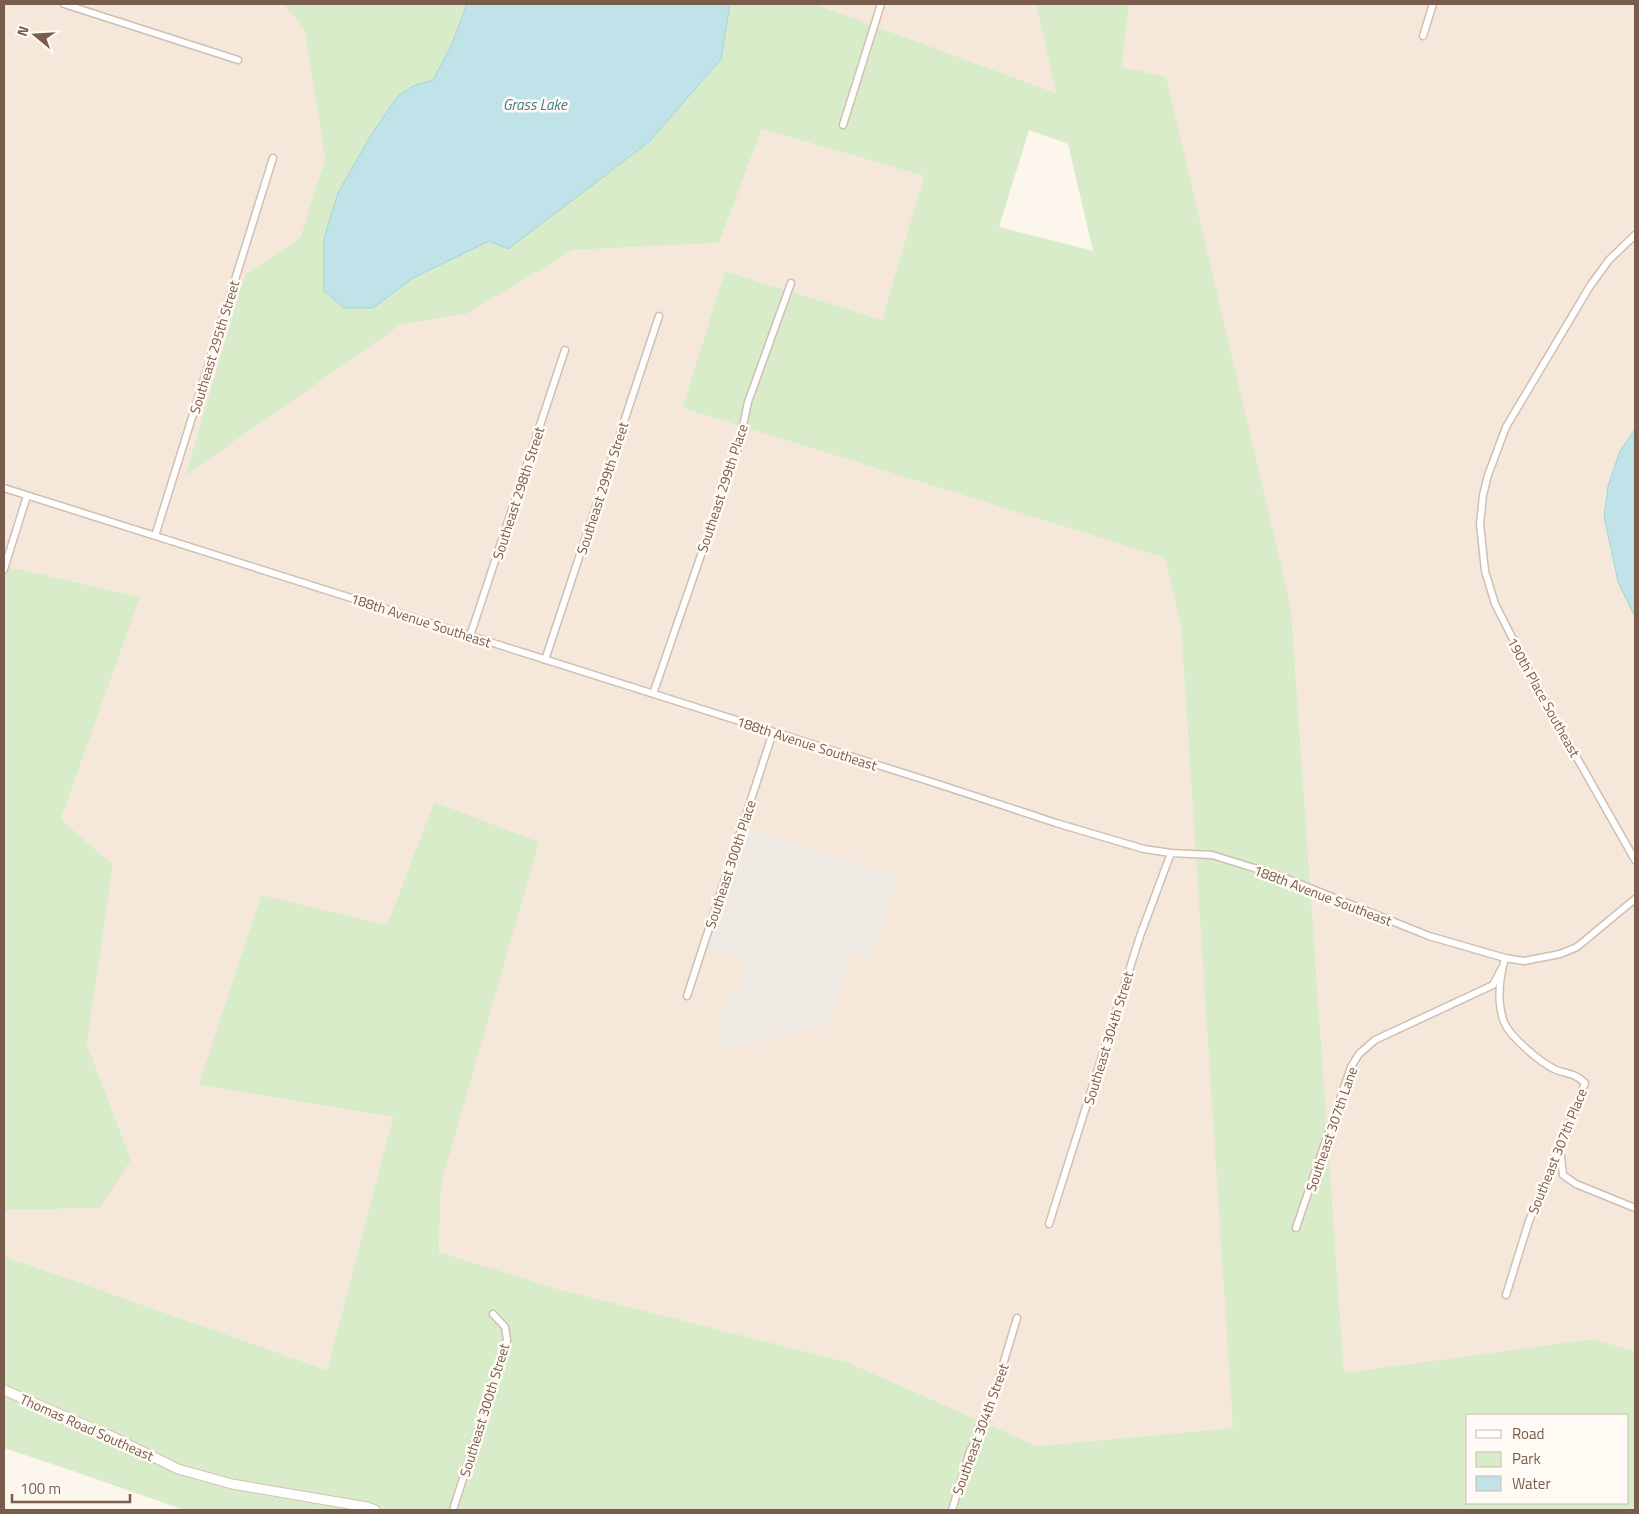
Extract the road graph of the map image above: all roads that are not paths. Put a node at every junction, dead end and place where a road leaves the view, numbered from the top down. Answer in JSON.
{"nodes":[{"id":1,"x":64,"y":4,"type":"edge"},
{"id":2,"x":881,"y":4,"type":"edge"},
{"id":3,"x":1433,"y":4,"type":"edge"},
{"id":4,"x":1423,"y":36,"type":"dead end"},
{"id":5,"x":238,"y":60,"type":"dead end"},
{"id":6,"x":842,"y":125,"type":"dead end"},
{"id":7,"x":273,"y":158,"type":"dead end"},
{"id":8,"x":1635,"y":235,"type":"edge"},
{"id":9,"x":791,"y":283,"type":"dead end"},
{"id":10,"x":659,"y":316,"type":"dead end"},
{"id":11,"x":565,"y":350,"type":"dead end"},
{"id":12,"x":4,"y":488,"type":"edge"},
{"id":13,"x":27,"y":496,"type":"junction"},
{"id":14,"x":156,"y":536,"type":"junction"},
{"id":15,"x":4,"y":569,"type":"edge"},
{"id":16,"x":470,"y":636,"type":"junction"},
{"id":17,"x":545,"y":660,"type":"junction"},
{"id":18,"x":653,"y":694,"type":"junction"},
{"id":19,"x":773,"y":732,"type":"junction"},
{"id":20,"x":1171,"y":853,"type":"junction"},
{"id":21,"x":1635,"y":860,"type":"edge"},
{"id":22,"x":1635,"y":899,"type":"edge"},
{"id":23,"x":1504,"y":961,"type":"junction"},
{"id":24,"x":687,"y":996,"type":"dead end"},
{"id":25,"x":1560,"y":1148,"type":"junction"},
{"id":26,"x":1635,"y":1208,"type":"edge"},
{"id":27,"x":1049,"y":1224,"type":"dead end"},
{"id":28,"x":1296,"y":1228,"type":"dead end"},
{"id":29,"x":1506,"y":1295,"type":"dead end"},
{"id":30,"x":493,"y":1314,"type":"dead end"},
{"id":31,"x":1017,"y":1318,"type":"dead end"},
{"id":32,"x":4,"y":1390,"type":"edge"},
{"id":33,"x":375,"y":1510,"type":"edge"},
{"id":34,"x":453,"y":1510,"type":"edge"},
{"id":35,"x":952,"y":1510,"type":"edge"}],
"edges":[{"from":1,"to":5,"type":"street"},
{"from":2,"to":6,"type":"street"},
{"from":3,"to":4,"type":"street"},
{"from":7,"to":14,"type":"street","name":"Southeast 295th Street"},
{"from":8,"to":21,"type":"street","name":"190th Place Southeast"},
{"from":9,"to":18,"type":"street","name":"Southeast 299th Place"},
{"from":10,"to":17,"type":"street","name":"Southeast 299th Street"},
{"from":11,"to":16,"type":"street","name":"Southeast 298th Street"},
{"from":12,"to":13,"type":"street","name":"188th Avenue Southeast"},
{"from":13,"to":14,"type":"street","name":"188th Avenue Southeast"},
{"from":13,"to":15,"type":"street"},
{"from":14,"to":16,"type":"street","name":"188th Avenue Southeast"},
{"from":16,"to":17,"type":"street","name":"188th Avenue Southeast"},
{"from":17,"to":18,"type":"street","name":"188th Avenue Southeast"},
{"from":18,"to":19,"type":"street","name":"188th Avenue Southeast"},
{"from":19,"to":20,"type":"street","name":"188th Avenue Southeast"},
{"from":19,"to":24,"type":"street","name":"Southeast 300th Place"},
{"from":20,"to":23,"type":"street","name":"188th Avenue Southeast"},
{"from":20,"to":27,"type":"street","name":"Southeast 304th Street"},
{"from":22,"to":23,"type":"street","name":"188th Avenue Southeast"},
{"from":23,"to":25,"type":"street","name":"Southeast 307th Place"},
{"from":23,"to":28,"type":"street","name":"Southeast 307th Lane"},
{"from":25,"to":26,"type":"street"},
{"from":25,"to":29,"type":"street","name":"Southeast 307th Place"},
{"from":30,"to":34,"type":"street","name":"Southeast 300th Street"},
{"from":31,"to":35,"type":"street","name":"Southeast 304th Street"},
{"from":32,"to":33,"type":"street","name":"Thomas Road Southeast"}]}
